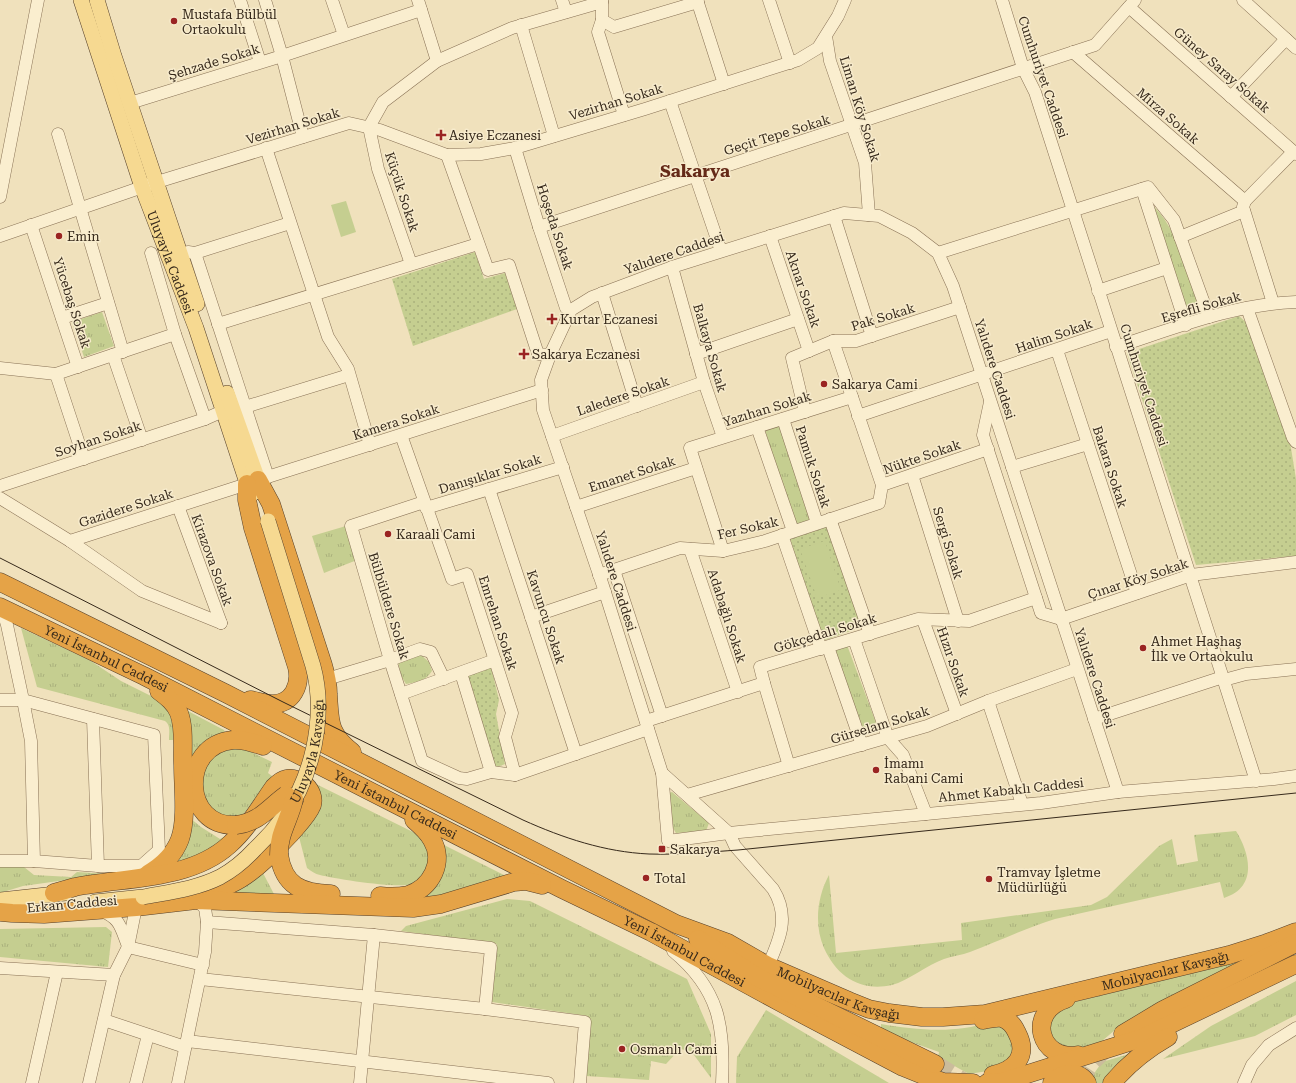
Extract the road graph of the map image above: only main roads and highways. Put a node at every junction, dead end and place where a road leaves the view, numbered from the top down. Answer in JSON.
{"nodes":[{"id":1,"x":81,"y":0,"type":"edge"},
{"id":2,"x":97,"y":0,"type":"edge"},
{"id":3,"x":257,"y":480,"type":"junction"},
{"id":4,"x":264,"y":523,"type":"joint"},
{"id":5,"x":0,"y":582,"type":"edge"},
{"id":6,"x":1,"y":608,"type":"edge"},
{"id":7,"x":144,"y":676,"type":"junction"},
{"id":8,"x":327,"y":679,"type":"junction"},
{"id":9,"x":298,"y":682,"type":"junction"},
{"id":10,"x":225,"y":693,"type":"junction"},
{"id":11,"x":296,"y":755,"type":"junction"},
{"id":12,"x":371,"y":768,"type":"junction"},
{"id":13,"x":290,"y":797,"type":"junction"},
{"id":14,"x":398,"y":806,"type":"junction"},
{"id":15,"x":562,"y":889,"type":"junction"},
{"id":16,"x":54,"y":893,"type":"joint"},
{"id":17,"x":138,"y":893,"type":"junction"},
{"id":18,"x":0,"y":900,"type":"edge"},
{"id":19,"x":196,"y":900,"type":"junction"},
{"id":20,"x":0,"y":911,"type":"edge"},
{"id":21,"x":676,"y":924,"type":"junction"},
{"id":22,"x":1296,"y":932,"type":"edge"},
{"id":23,"x":1296,"y":944,"type":"edge"},
{"id":24,"x":1296,"y":964,"type":"edge"},
{"id":25,"x":1110,"y":983,"type":"junction"},
{"id":26,"x":1238,"y":993,"type":"junction"},
{"id":27,"x":789,"y":1007,"type":"junction"},
{"id":28,"x":943,"y":1017,"type":"junction"},
{"id":29,"x":1119,"y":1041,"type":"junction"},
{"id":30,"x":935,"y":1064,"type":"tunnel mouth"},
{"id":31,"x":908,"y":1083,"type":"edge"},
{"id":32,"x":967,"y":1083,"type":"edge"},
{"id":33,"x":987,"y":1083,"type":"edge"},
{"id":34,"x":1052,"y":1083,"type":"edge"},
{"id":35,"x":1087,"y":1083,"type":"edge"},
{"id":36,"x":1112,"y":1083,"type":"edge"}],
"edges":[{"from":1,"to":3,"type":"main road","name":"Uluyayla Caddesi"},
{"from":2,"to":3,"type":"main road","name":"Uluyayla Caddesi"},
{"from":3,"to":4,"type":"main road","name":"Uluyayla Caddesi"},
{"from":3,"to":8,"type":"highway"},
{"from":3,"to":9,"type":"highway"},
{"from":4,"to":13,"type":"main road","name":"Uluyayla Kavşağı"},
{"from":5,"to":10,"type":"highway","name":"Yeni İstanbul Caddesi"},
{"from":6,"to":7,"type":"highway","name":"Yeni İstanbul Caddesi"},
{"from":7,"to":11,"type":"highway","name":"Yeni İstanbul Caddesi"},
{"from":7,"to":17,"type":"highway"},
{"from":8,"to":9,"type":"highway"},
{"from":8,"to":12,"type":"highway"},
{"from":9,"to":10,"type":"highway"},
{"from":10,"to":12,"type":"highway","name":"Yeni İstanbul Caddesi"},
{"from":11,"to":13,"type":"highway","bridge":true},
{"from":11,"to":14,"type":"highway","name":"Yeni İstanbul Caddesi"},
{"from":12,"to":21,"type":"highway","name":"Yeni İstanbul Caddesi"},
{"from":13,"to":14,"type":"highway","bridge":true},
{"from":13,"to":17,"type":"main road","name":"Uluyayla Kavşağı"},
{"from":14,"to":15,"type":"highway","name":"Yeni İstanbul Caddesi"},
{"from":15,"to":19,"type":"highway"},
{"from":15,"to":27,"type":"highway","name":"Yeni İstanbul Caddesi"},
{"from":16,"to":17,"type":"highway"},
{"from":16,"to":18,"type":"main road","name":"Erkan Caddesi"},
{"from":17,"to":19,"type":"highway"},
{"from":17,"to":19,"type":"highway"},
{"from":17,"to":20,"type":"main road","name":"Erkan Caddesi"},
{"from":17,"to":20,"type":"highway"},
{"from":21,"to":28,"type":"highway","name":"Mobilyacılar Kavşağı"},
{"from":21,"to":30,"type":"highway","name":"Mobilyacılar Kavşağı"},
{"from":22,"to":25,"type":"highway","name":"Mobilyacılar Kavşağı"},
{"from":23,"to":29,"type":"highway","name":"Mobilyacılar Kavşağı"},
{"from":24,"to":26,"type":"highway"},
{"from":25,"to":28,"type":"highway","name":"Mobilyacılar Kavşağı"},
{"from":25,"to":29,"type":"highway"},
{"from":26,"to":29,"type":"highway","name":"Mobilyacılar Kavşağı"},
{"from":26,"to":36,"type":"highway"},
{"from":27,"to":31,"type":"highway"},
{"from":27,"to":32,"type":"highway"},
{"from":28,"to":32,"type":"highway"},
{"from":29,"to":33,"type":"highway","name":"Mobilyacılar Kavşağı"},
{"from":34,"to":35,"type":"highway"}]}
